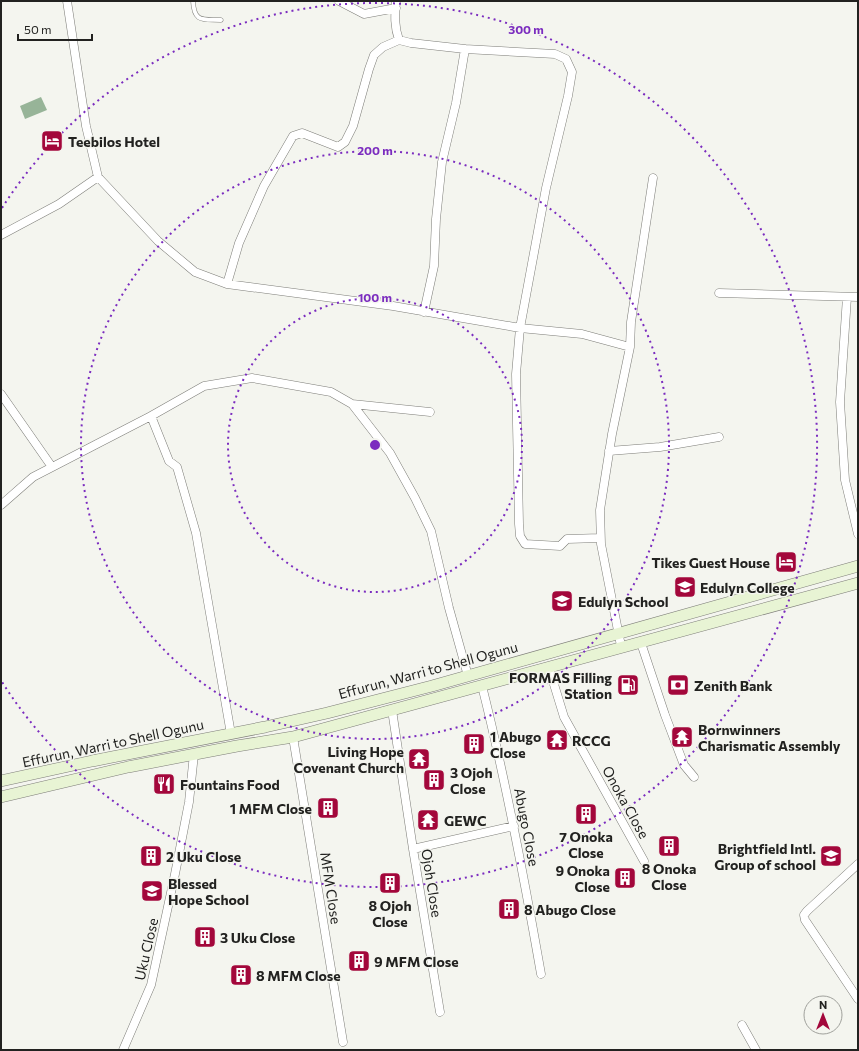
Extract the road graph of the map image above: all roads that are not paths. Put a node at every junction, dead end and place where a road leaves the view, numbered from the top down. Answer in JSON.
{"nodes":[{"id":1,"x":67,"y":1,"type":"edge"},
{"id":2,"x":193,"y":1,"type":"edge"},
{"id":3,"x":339,"y":1,"type":"edge"},
{"id":4,"x":396,"y":5,"type":"edge"},
{"id":5,"x":221,"y":20,"type":"dead end"},
{"id":6,"x":399,"y":40,"type":"junction"},
{"id":7,"x":465,"y":49,"type":"junction"},
{"id":8,"x":98,"y":177,"type":"junction"},
{"id":9,"x":653,"y":178,"type":"dead end"},
{"id":10,"x":1,"y":235,"type":"edge"},
{"id":11,"x":228,"y":284,"type":"junction"},
{"id":12,"x":719,"y":293,"type":"dead end"},
{"id":13,"x":847,"y":297,"type":"junction"},
{"id":14,"x":858,"y":297,"type":"edge"},
{"id":15,"x":424,"y":312,"type":"junction"},
{"id":16,"x":520,"y":328,"type":"junction"},
{"id":17,"x":630,"y":347,"type":"junction"},
{"id":18,"x":1,"y":394,"type":"edge"},
{"id":19,"x":352,"y":404,"type":"junction"},
{"id":20,"x":430,"y":412,"type":"dead end"},
{"id":21,"x":151,"y":416,"type":"junction"},
{"id":22,"x":719,"y":437,"type":"dead end"},
{"id":23,"x":609,"y":451,"type":"junction"},
{"id":24,"x":52,"y":467,"type":"junction"},
{"id":25,"x":1,"y":505,"type":"edge"},
{"id":26,"x":858,"y":534,"type":"edge"},
{"id":27,"x":600,"y":538,"type":"junction"},
{"id":28,"x":858,"y":566,"type":"edge"},
{"id":29,"x":858,"y":583,"type":"edge"},
{"id":30,"x":618,"y":633,"type":"junction"},
{"id":31,"x":641,"y":643,"type":"junction"},
{"id":32,"x":621,"y":646,"type":"junction"},
{"id":33,"x":549,"y":668,"type":"junction"},
{"id":34,"x":468,"y":676,"type":"junction"},
{"id":35,"x":482,"y":686,"type":"junction"},
{"id":36,"x":392,"y":710,"type":"junction"},
{"id":37,"x":231,"y":734,"type":"junction"},
{"id":38,"x":293,"y":737,"type":"junction"},
{"id":39,"x":194,"y":754,"type":"junction"},
{"id":40,"x":694,"y":777,"type":"dead end"},
{"id":41,"x":1,"y":781,"type":"edge"},
{"id":42,"x":1,"y":797,"type":"edge"},
{"id":43,"x":514,"y":826,"type":"junction"},
{"id":44,"x":413,"y":850,"type":"junction"},
{"id":45,"x":644,"y":862,"type":"dead end"},
{"id":46,"x":858,"y":864,"type":"edge"},
{"id":47,"x":541,"y":974,"type":"dead end"},
{"id":48,"x":858,"y":999,"type":"edge"},
{"id":49,"x":440,"y":1012,"type":"dead end"},
{"id":50,"x":742,"y":1025,"type":"dead end"},
{"id":51,"x":343,"y":1042,"type":"dead end"},
{"id":52,"x":124,"y":1050,"type":"edge"},
{"id":53,"x":756,"y":1050,"type":"edge"}],
"edges":[{"from":1,"to":8,"type":"street"},
{"from":2,"to":5,"type":"lane"},
{"from":3,"to":4,"type":"street"},
{"from":4,"to":6,"type":"street"},
{"from":6,"to":7,"type":"street"},
{"from":6,"to":11,"type":"street"},
{"from":7,"to":15,"type":"street"},
{"from":7,"to":16,"type":"street"},
{"from":8,"to":10,"type":"street"},
{"from":8,"to":11,"type":"street"},
{"from":9,"to":17,"type":"street"},
{"from":11,"to":15,"type":"street"},
{"from":12,"to":13,"type":"street"},
{"from":13,"to":14,"type":"street"},
{"from":13,"to":26,"type":"street"},
{"from":15,"to":16,"type":"street"},
{"from":16,"to":17,"type":"street"},
{"from":16,"to":27,"type":"street"},
{"from":17,"to":23,"type":"street"},
{"from":18,"to":24,"type":"street"},
{"from":19,"to":20,"type":"street"},
{"from":19,"to":21,"type":"street"},
{"from":19,"to":34,"type":"street"},
{"from":21,"to":24,"type":"street"},
{"from":21,"to":37,"type":"street"},
{"from":22,"to":23,"type":"street"},
{"from":23,"to":27,"type":"street"},
{"from":24,"to":25,"type":"street"},
{"from":27,"to":30,"type":"street"},
{"from":28,"to":30,"type":"main road","name":"Effurun, Warri to Shell Ogunu"},
{"from":29,"to":31,"type":"main road","name":"Effurun, Warri to Shell Ogunu"},
{"from":30,"to":32,"type":"street"},
{"from":30,"to":34,"type":"main road","name":"Effurun, Warri to Shell Ogunu"},
{"from":31,"to":32,"type":"main road","name":"Effurun, Warri to Shell Ogunu"},
{"from":31,"to":40,"type":"street"},
{"from":32,"to":33,"type":"main road","name":"Effurun, Warri to Shell Ogunu"},
{"from":33,"to":35,"type":"main road","name":"Effurun, Warri to Shell Ogunu"},
{"from":33,"to":45,"type":"street","name":"Onoka Close"},
{"from":34,"to":37,"type":"main road","name":"Effurun, Warri to Shell Ogunu"},
{"from":35,"to":36,"type":"main road","name":"Effurun, Warri to Shell Ogunu"},
{"from":35,"to":43,"type":"street","name":"Abugo Close"},
{"from":36,"to":38,"type":"main road","name":"Effurun, Warri to Shell Ogunu"},
{"from":36,"to":44,"type":"street","name":"Ojoh Close"},
{"from":37,"to":41,"type":"main road","name":"Effurun, Warri to Shell Ogunu"},
{"from":38,"to":39,"type":"main road","name":"Effurun, Warri to Shell Ogunu"},
{"from":38,"to":51,"type":"street","name":"MFM Close"},
{"from":39,"to":42,"type":"main road","name":"Effurun, Warri to Shell Ogunu"},
{"from":39,"to":52,"type":"street","name":"Uku Close"},
{"from":43,"to":44,"type":"street"},
{"from":43,"to":47,"type":"street","name":"Abugo Close"},
{"from":44,"to":49,"type":"street","name":"Ojoh Close"},
{"from":46,"to":48,"type":"street"},
{"from":50,"to":53,"type":"street"}]}
